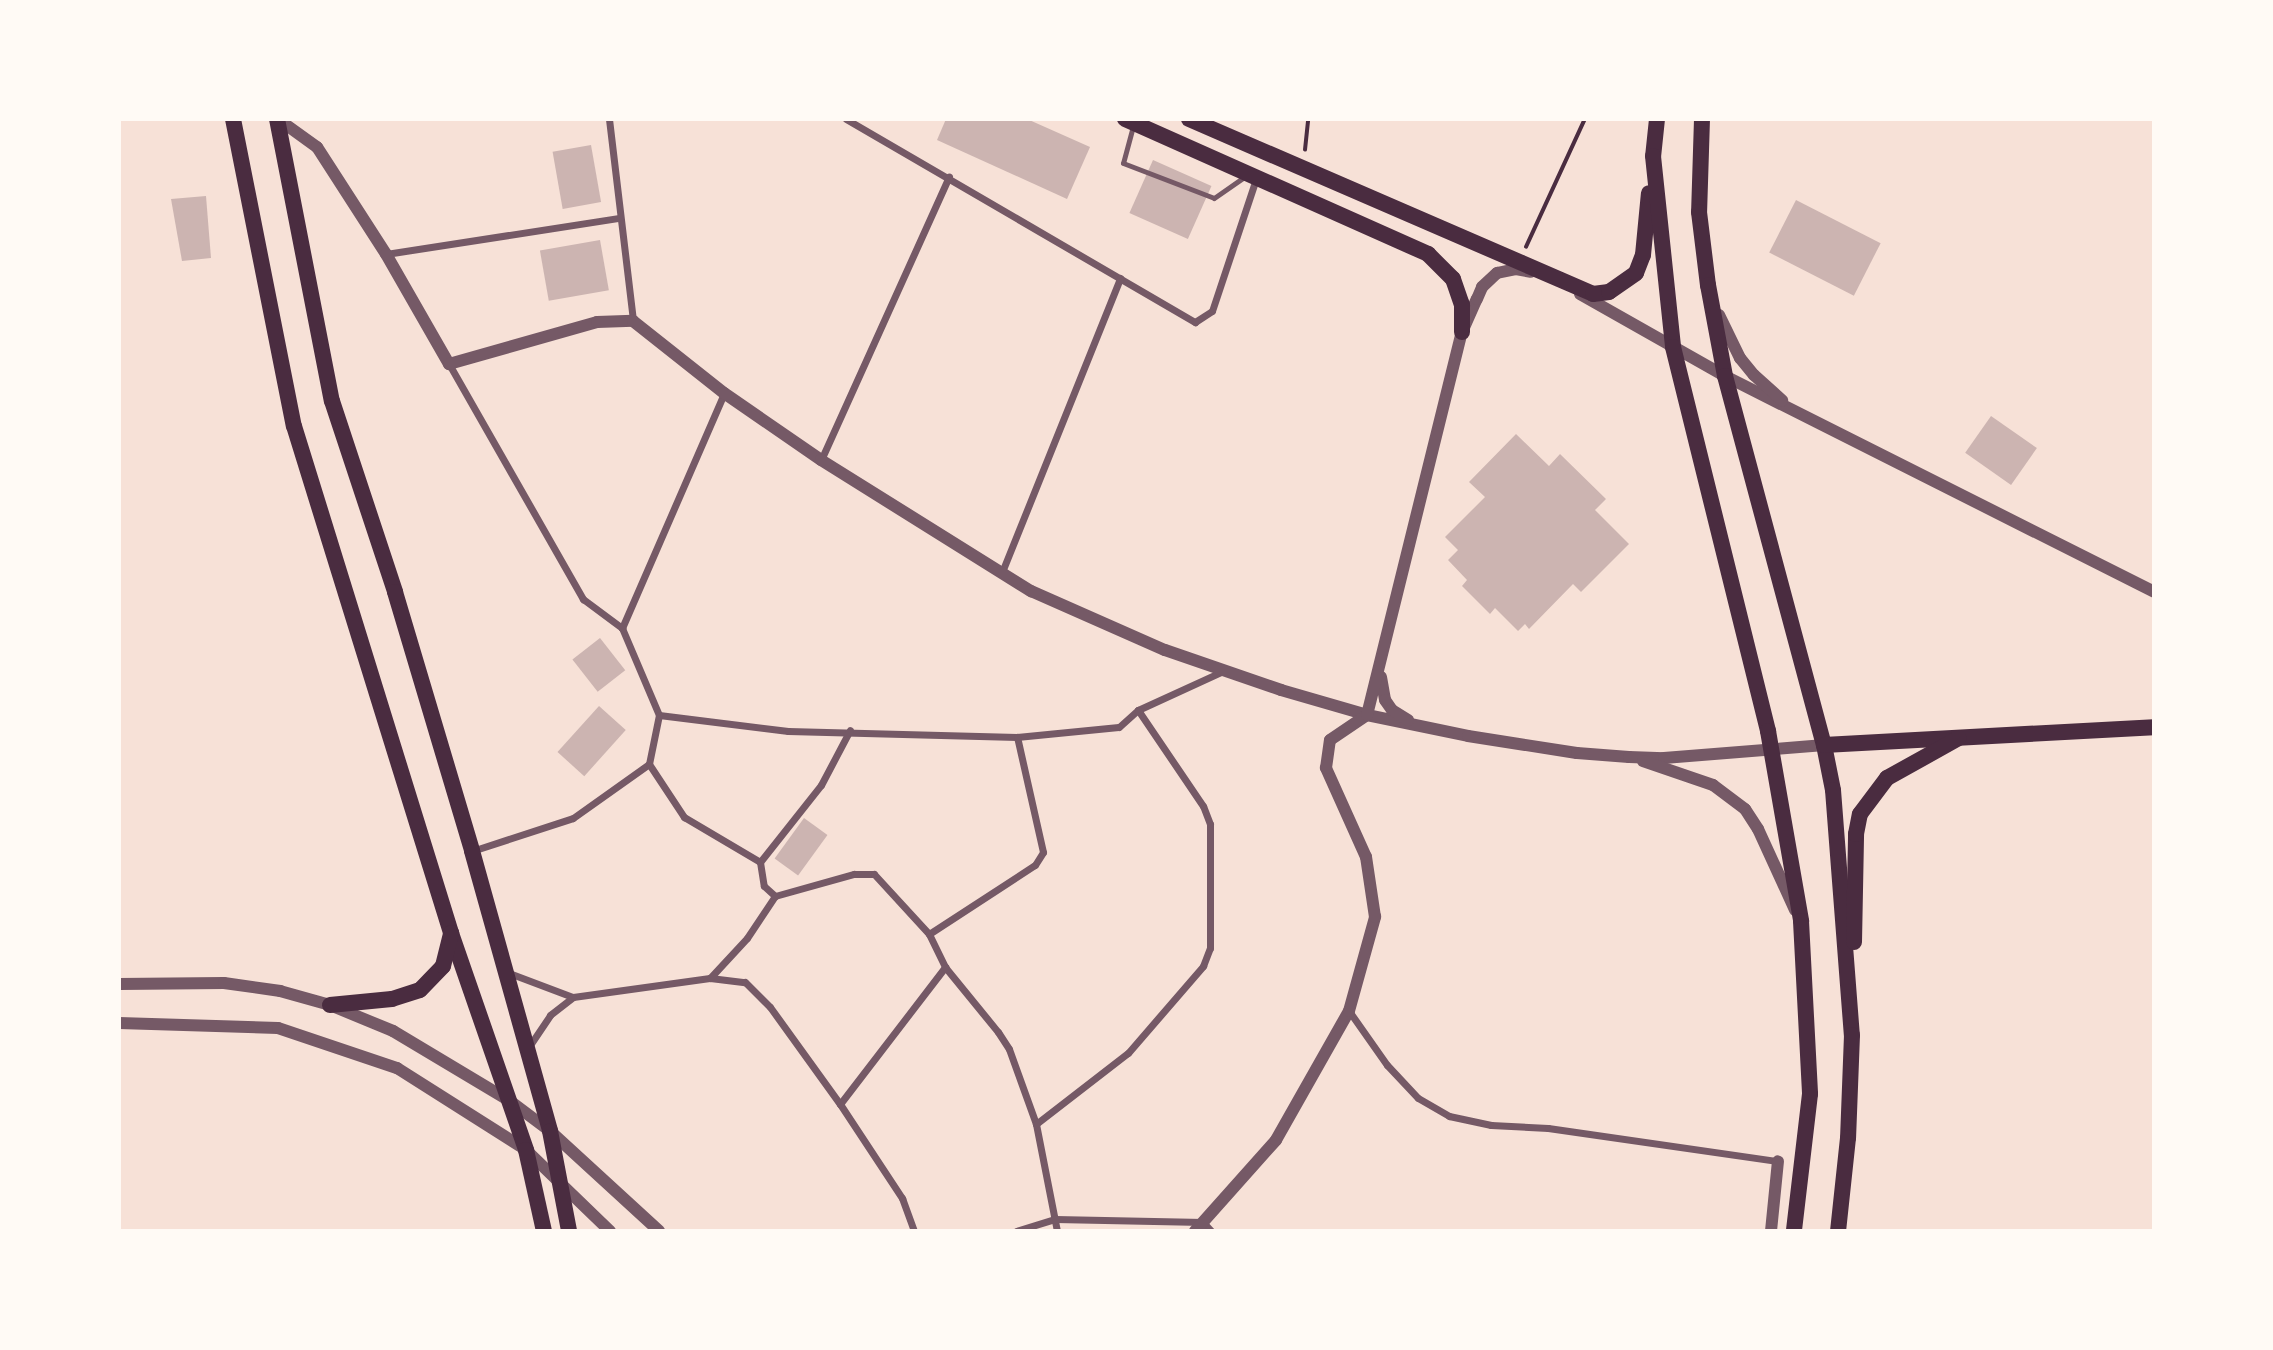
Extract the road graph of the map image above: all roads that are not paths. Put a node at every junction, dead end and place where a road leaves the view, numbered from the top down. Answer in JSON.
{"nodes":[{"id":1,"x":233,"y":119,"type":"edge"},
{"id":2,"x":278,"y":119,"type":"edge"},
{"id":3,"x":609,"y":119,"type":"edge"},
{"id":4,"x":846,"y":119,"type":"edge"},
{"id":5,"x":1189,"y":119,"type":"edge"},
{"id":6,"x":1657,"y":119,"type":"edge"},
{"id":7,"x":1702,"y":119,"type":"edge"},
{"id":8,"x":1129,"y":121,"type":"edge"},
{"id":9,"x":1653,"y":156,"type":"junction"},
{"id":10,"x":1253,"y":176,"type":"junction"},
{"id":11,"x":949,"y":177,"type":"junction"},
{"id":12,"x":619,"y":218,"type":"junction"},
{"id":13,"x":386,"y":254,"type":"junction"},
{"id":14,"x":1120,"y":278,"type":"junction"},
{"id":15,"x":1553,"y":279,"type":"junction"},
{"id":16,"x":1708,"y":285,"type":"junction"},
{"id":17,"x":633,"y":321,"type":"junction"},
{"id":18,"x":1462,"y":332,"type":"junction"},
{"id":19,"x":1673,"y":347,"type":"junction"},
{"id":20,"x":449,"y":364,"type":"junction"},
{"id":21,"x":1725,"y":376,"type":"junction"},
{"id":22,"x":724,"y":393,"type":"junction"},
{"id":23,"x":1799,"y":413,"type":"junction"},
{"id":24,"x":821,"y":460,"type":"junction"},
{"id":25,"x":1002,"y":572,"type":"junction"},
{"id":26,"x":2154,"y":592,"type":"edge"},
{"id":27,"x":622,"y":628,"type":"junction"},
{"id":28,"x":1381,"y":659,"type":"junction"},
{"id":29,"x":1223,"y":670,"type":"junction"},
{"id":30,"x":1138,"y":710,"type":"junction"},
{"id":31,"x":659,"y":715,"type":"junction"},
{"id":32,"x":1367,"y":715,"type":"junction"},
{"id":33,"x":1426,"y":727,"type":"junction"},
{"id":34,"x":2154,"y":727,"type":"edge"},
{"id":35,"x":850,"y":730,"type":"junction"},
{"id":36,"x":1017,"y":737,"type":"junction"},
{"id":37,"x":1959,"y":738,"type":"junction"},
{"id":38,"x":1824,"y":745,"type":"junction"},
{"id":39,"x":1772,"y":750,"type":"junction"},
{"id":40,"x":1629,"y":757,"type":"junction"},
{"id":41,"x":649,"y":764,"type":"junction"},
{"id":42,"x":472,"y":851,"type":"junction"},
{"id":43,"x":760,"y":862,"type":"junction"},
{"id":44,"x":775,"y":896,"type":"junction"},
{"id":45,"x":1801,"y":921,"type":"junction"},
{"id":46,"x":451,"y":933,"type":"junction"},
{"id":47,"x":929,"y":934,"type":"junction"},
{"id":48,"x":945,"y":967,"type":"junction"},
{"id":49,"x":506,"y":972,"type":"junction"},
{"id":50,"x":709,"y":978,"type":"junction"},
{"id":51,"x":119,"y":984,"type":"edge"},
{"id":52,"x":573,"y":997,"type":"junction"},
{"id":53,"x":330,"y":1005,"type":"junction"},
{"id":54,"x":1349,"y":1011,"type":"junction"},
{"id":55,"x":119,"y":1023,"type":"edge"},
{"id":56,"x":1852,"y":1035,"type":"junction"},
{"id":57,"x":527,"y":1048,"type":"junction"},
{"id":58,"x":510,"y":1101,"type":"junction"},
{"id":59,"x":840,"y":1104,"type":"junction"},
{"id":60,"x":1036,"y":1124,"type":"junction"},
{"id":61,"x":550,"y":1131,"type":"junction"},
{"id":62,"x":526,"y":1150,"type":"junction"},
{"id":63,"x":1778,"y":1161,"type":"joint"},
{"id":64,"x":560,"y":1184,"type":"junction"},
{"id":65,"x":1055,"y":1219,"type":"junction"},
{"id":66,"x":1203,"y":1228,"type":"edge"},
{"id":67,"x":544,"y":1231,"type":"edge"},
{"id":68,"x":569,"y":1231,"type":"edge"},
{"id":69,"x":610,"y":1231,"type":"edge"},
{"id":70,"x":659,"y":1231,"type":"edge"},
{"id":71,"x":914,"y":1231,"type":"edge"},
{"id":72,"x":1016,"y":1231,"type":"edge"},
{"id":73,"x":1057,"y":1231,"type":"edge"},
{"id":74,"x":1771,"y":1231,"type":"edge"},
{"id":75,"x":1794,"y":1231,"type":"edge"},
{"id":76,"x":1838,"y":1231,"type":"edge"}],
"edges":[{"from":1,"to":46,"type":"main road"},
{"from":2,"to":13,"type":"street"},
{"from":2,"to":42,"type":"main road"},
{"from":3,"to":12,"type":"street"},
{"from":4,"to":11,"type":"street"},
{"from":5,"to":15,"type":"main road"},
{"from":6,"to":9,"type":"main road"},
{"from":7,"to":16,"type":"main road"},
{"from":8,"to":10,"type":"main road"},
{"from":8,"to":10,"type":"lane"},
{"from":9,"to":15,"type":"main road"},
{"from":9,"to":19,"type":"main road"},
{"from":10,"to":14,"type":"street"},
{"from":10,"to":18,"type":"main road"},
{"from":11,"to":14,"type":"street"},
{"from":11,"to":24,"type":"street"},
{"from":12,"to":13,"type":"street"},
{"from":12,"to":17,"type":"street"},
{"from":13,"to":20,"type":"street"},
{"from":14,"to":25,"type":"street"},
{"from":15,"to":18,"type":"street"},
{"from":15,"to":19,"type":"street"},
{"from":16,"to":21,"type":"main road"},
{"from":16,"to":23,"type":"street"},
{"from":17,"to":20,"type":"street"},
{"from":17,"to":22,"type":"street"},
{"from":18,"to":28,"type":"street"},
{"from":19,"to":21,"type":"street"},
{"from":19,"to":39,"type":"main road"},
{"from":20,"to":27,"type":"street"},
{"from":21,"to":23,"type":"street"},
{"from":21,"to":38,"type":"main road"},
{"from":22,"to":24,"type":"street"},
{"from":22,"to":27,"type":"street"},
{"from":23,"to":26,"type":"street"},
{"from":24,"to":25,"type":"street"},
{"from":25,"to":29,"type":"street"},
{"from":27,"to":31,"type":"street"},
{"from":28,"to":32,"type":"street"},
{"from":28,"to":33,"type":"street"},
{"from":29,"to":30,"type":"street"},
{"from":29,"to":32,"type":"street"},
{"from":30,"to":36,"type":"street"},
{"from":30,"to":60,"type":"street"},
{"from":31,"to":35,"type":"street"},
{"from":31,"to":41,"type":"street"},
{"from":32,"to":33,"type":"street"},
{"from":32,"to":54,"type":"street"},
{"from":33,"to":40,"type":"street"},
{"from":34,"to":37,"type":"main road"},
{"from":35,"to":36,"type":"street"},
{"from":35,"to":43,"type":"street"},
{"from":36,"to":47,"type":"street"},
{"from":37,"to":38,"type":"main road"},
{"from":37,"to":56,"type":"main road"},
{"from":38,"to":39,"type":"street"},
{"from":38,"to":56,"type":"main road"},
{"from":39,"to":40,"type":"street"},
{"from":39,"to":45,"type":"main road"},
{"from":40,"to":45,"type":"street"},
{"from":41,"to":42,"type":"street"},
{"from":41,"to":43,"type":"street"},
{"from":42,"to":49,"type":"main road"},
{"from":43,"to":44,"type":"street"},
{"from":44,"to":47,"type":"street"},
{"from":44,"to":50,"type":"street"},
{"from":45,"to":75,"type":"main road"},
{"from":46,"to":53,"type":"main road"},
{"from":46,"to":58,"type":"main road"},
{"from":47,"to":48,"type":"street"},
{"from":48,"to":59,"type":"street"},
{"from":48,"to":60,"type":"street"},
{"from":49,"to":52,"type":"street"},
{"from":49,"to":57,"type":"main road"},
{"from":50,"to":52,"type":"street"},
{"from":50,"to":59,"type":"street"},
{"from":51,"to":53,"type":"street"},
{"from":52,"to":57,"type":"street"},
{"from":53,"to":58,"type":"street"},
{"from":54,"to":63,"type":"street"},
{"from":54,"to":66,"type":"street"},
{"from":55,"to":62,"type":"street"},
{"from":56,"to":76,"type":"main road"},
{"from":57,"to":61,"type":"main road"},
{"from":58,"to":61,"type":"street"},
{"from":58,"to":62,"type":"main road"},
{"from":59,"to":71,"type":"street"},
{"from":60,"to":65,"type":"street"},
{"from":61,"to":64,"type":"main road"},
{"from":61,"to":70,"type":"street"},
{"from":62,"to":64,"type":"street"},
{"from":62,"to":67,"type":"main road"},
{"from":63,"to":74,"type":"street"},
{"from":64,"to":68,"type":"main road"},
{"from":64,"to":69,"type":"street"},
{"from":65,"to":66,"type":"street"},
{"from":65,"to":72,"type":"street"},
{"from":65,"to":73,"type":"street"}]}
